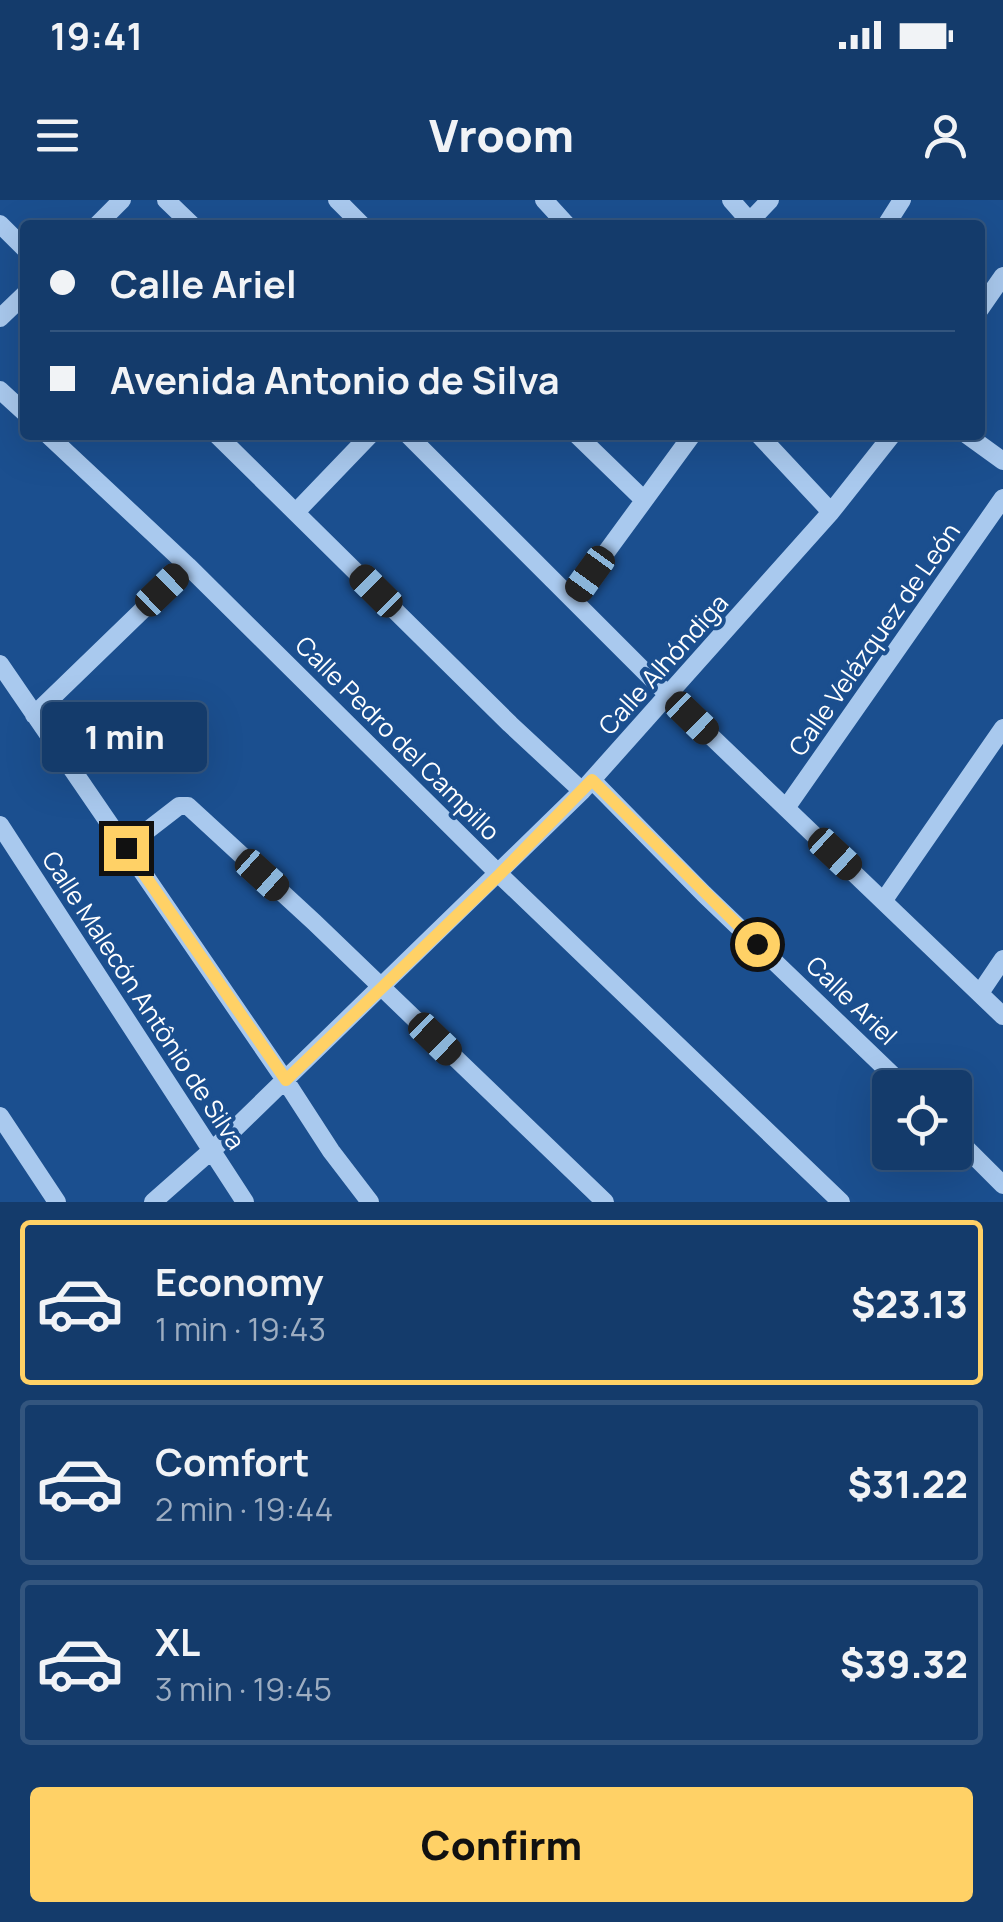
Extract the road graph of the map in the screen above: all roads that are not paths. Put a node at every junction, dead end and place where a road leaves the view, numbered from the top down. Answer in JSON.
{"nodes":[{"id":1,"x":122,"y":200,"type":"edge"},
{"id":2,"x":166,"y":200,"type":"edge"},
{"id":3,"x":337,"y":200,"type":"edge"},
{"id":4,"x":544,"y":200,"type":"edge"},
{"id":5,"x":731,"y":200,"type":"edge"},
{"id":6,"x":770,"y":200,"type":"edge"},
{"id":7,"x":102,"y":220,"type":"edge"},
{"id":8,"x":187,"y":220,"type":"edge"},
{"id":9,"x":357,"y":220,"type":"edge"},
{"id":10,"x":562,"y":220,"type":"edge"},
{"id":11,"x":748,"y":220,"type":"edge"},
{"id":12,"x":753,"y":220,"type":"edge"},
{"id":13,"x":0,"y":224,"type":"edge"},
{"id":14,"x":20,"y":244,"type":"edge"},
{"id":15,"x":1003,"y":276,"type":"edge"},
{"id":16,"x":20,"y":299,"type":"edge"},
{"id":17,"x":985,"y":302,"type":"edge"},
{"id":18,"x":0,"y":318,"type":"edge"},
{"id":19,"x":0,"y":390,"type":"edge"},
{"id":20,"x":20,"y":408,"type":"edge"},
{"id":21,"x":53,"y":440,"type":"edge"},
{"id":22,"x":222,"y":440,"type":"edge"},
{"id":23,"x":365,"y":440,"type":"edge"},
{"id":24,"x":413,"y":440,"type":"edge"},
{"id":25,"x":582,"y":440,"type":"edge"},
{"id":26,"x":688,"y":440,"type":"edge"},
{"id":27,"x":764,"y":440,"type":"edge"},
{"id":28,"x":888,"y":440,"type":"edge"},
{"id":29,"x":974,"y":440,"type":"edge"},
{"id":30,"x":1003,"y":461,"type":"edge"},
{"id":31,"x":1003,"y":498,"type":"edge"},
{"id":32,"x":644,"y":500,"type":"junction"},
{"id":33,"x":296,"y":512,"type":"junction"},
{"id":34,"x":831,"y":512,"type":"junction"},
{"id":35,"x":188,"y":566,"type":"junction"},
{"id":36,"x":572,"y":599,"type":"junction"},
{"id":37,"x":0,"y":664,"type":"edge"},
{"id":38,"x":669,"y":696,"type":"junction"},
{"id":39,"x":34,"y":715,"type":"junction"},
{"id":40,"x":1003,"y":728,"type":"edge"},
{"id":41,"x":588,"y":786,"type":"junction"},
{"id":42,"x":786,"y":808,"type":"junction"},
{"id":43,"x":0,"y":825,"type":"edge"},
{"id":44,"x":126,"y":848,"type":"junction"},
{"id":45,"x":500,"y":874,"type":"junction"},
{"id":46,"x":884,"y":900,"type":"junction"},
{"id":47,"x":1003,"y":959,"type":"edge"},
{"id":48,"x":381,"y":988,"type":"junction"},
{"id":49,"x":980,"y":993,"type":"junction"},
{"id":50,"x":1003,"y":1016,"type":"edge"},
{"id":51,"x":887,"y":1070,"type":"edge"},
{"id":52,"x":280,"y":1086,"type":"junction"},
{"id":53,"x":0,"y":1116,"type":"edge"},
{"id":54,"x":216,"y":1146,"type":"junction"},
{"id":55,"x":972,"y":1154,"type":"edge"},
{"id":56,"x":1003,"y":1185,"type":"edge"},
{"id":57,"x":58,"y":1202,"type":"edge"},
{"id":58,"x":154,"y":1202,"type":"edge"},
{"id":59,"x":245,"y":1202,"type":"edge"},
{"id":60,"x":370,"y":1202,"type":"edge"},
{"id":61,"x":605,"y":1202,"type":"edge"},
{"id":62,"x":841,"y":1202,"type":"edge"}],
"edges":[{"from":1,"to":7,"type":"street"},
{"from":2,"to":8,"type":"street"},
{"from":3,"to":9,"type":"street"},
{"from":4,"to":10,"type":"street"},
{"from":5,"to":11,"type":"street"},
{"from":6,"to":12,"type":"street"},
{"from":13,"to":14,"type":"street"},
{"from":15,"to":17,"type":"street"},
{"from":16,"to":18,"type":"street"},
{"from":19,"to":20,"type":"street"},
{"from":21,"to":35,"type":"street","name":"Calle Pedro del Campillo"},
{"from":22,"to":33,"type":"street","name":"Calle Ariel"},
{"from":23,"to":33,"type":"street"},
{"from":24,"to":36,"type":"street"},
{"from":25,"to":32,"type":"street"},
{"from":26,"to":32,"type":"street"},
{"from":27,"to":34,"type":"street"},
{"from":28,"to":34,"type":"street","name":"Calle Alhóndiga"},
{"from":29,"to":30,"type":"street"},
{"from":31,"to":42,"type":"street","name":"Calle Velázquez de León"},
{"from":32,"to":36,"type":"street"},
{"from":33,"to":41,"type":"street","name":"Calle Ariel"},
{"from":34,"to":38,"type":"street","name":"Calle Alhóndiga"},
{"from":35,"to":39,"type":"street"},
{"from":35,"to":45,"type":"street","name":"Calle Pedro del Campillo"},
{"from":36,"to":38,"type":"street"},
{"from":37,"to":39,"type":"street"},
{"from":38,"to":41,"type":"street","name":"Calle Alhóndiga"},
{"from":38,"to":42,"type":"street"},
{"from":39,"to":44,"type":"street"},
{"from":40,"to":46,"type":"street"},
{"from":41,"to":45,"type":"street","name":"Calle Alhóndiga"},
{"from":41,"to":51,"type":"street","name":"Calle Ariel"},
{"from":42,"to":46,"type":"street"},
{"from":43,"to":54,"type":"street","name":"Calle Malecón Antônio de Silva"},
{"from":44,"to":48,"type":"street"},
{"from":44,"to":52,"type":"street"},
{"from":45,"to":48,"type":"street","name":"Calle Alhóndiga"},
{"from":45,"to":62,"type":"street","name":"Calle Pedro del Campillo"},
{"from":46,"to":49,"type":"street"},
{"from":47,"to":49,"type":"street"},
{"from":48,"to":52,"type":"street","name":"Calle Alhóndiga"},
{"from":48,"to":61,"type":"street"},
{"from":49,"to":50,"type":"street"},
{"from":52,"to":54,"type":"street","name":"Calle Alhóndiga"},
{"from":52,"to":60,"type":"street"},
{"from":53,"to":57,"type":"street"},
{"from":54,"to":58,"type":"street","name":"Calle Alhóndiga"},
{"from":54,"to":59,"type":"street","name":"Calle Malecón Antônio de Silva"},
{"from":55,"to":56,"type":"street"}]}
